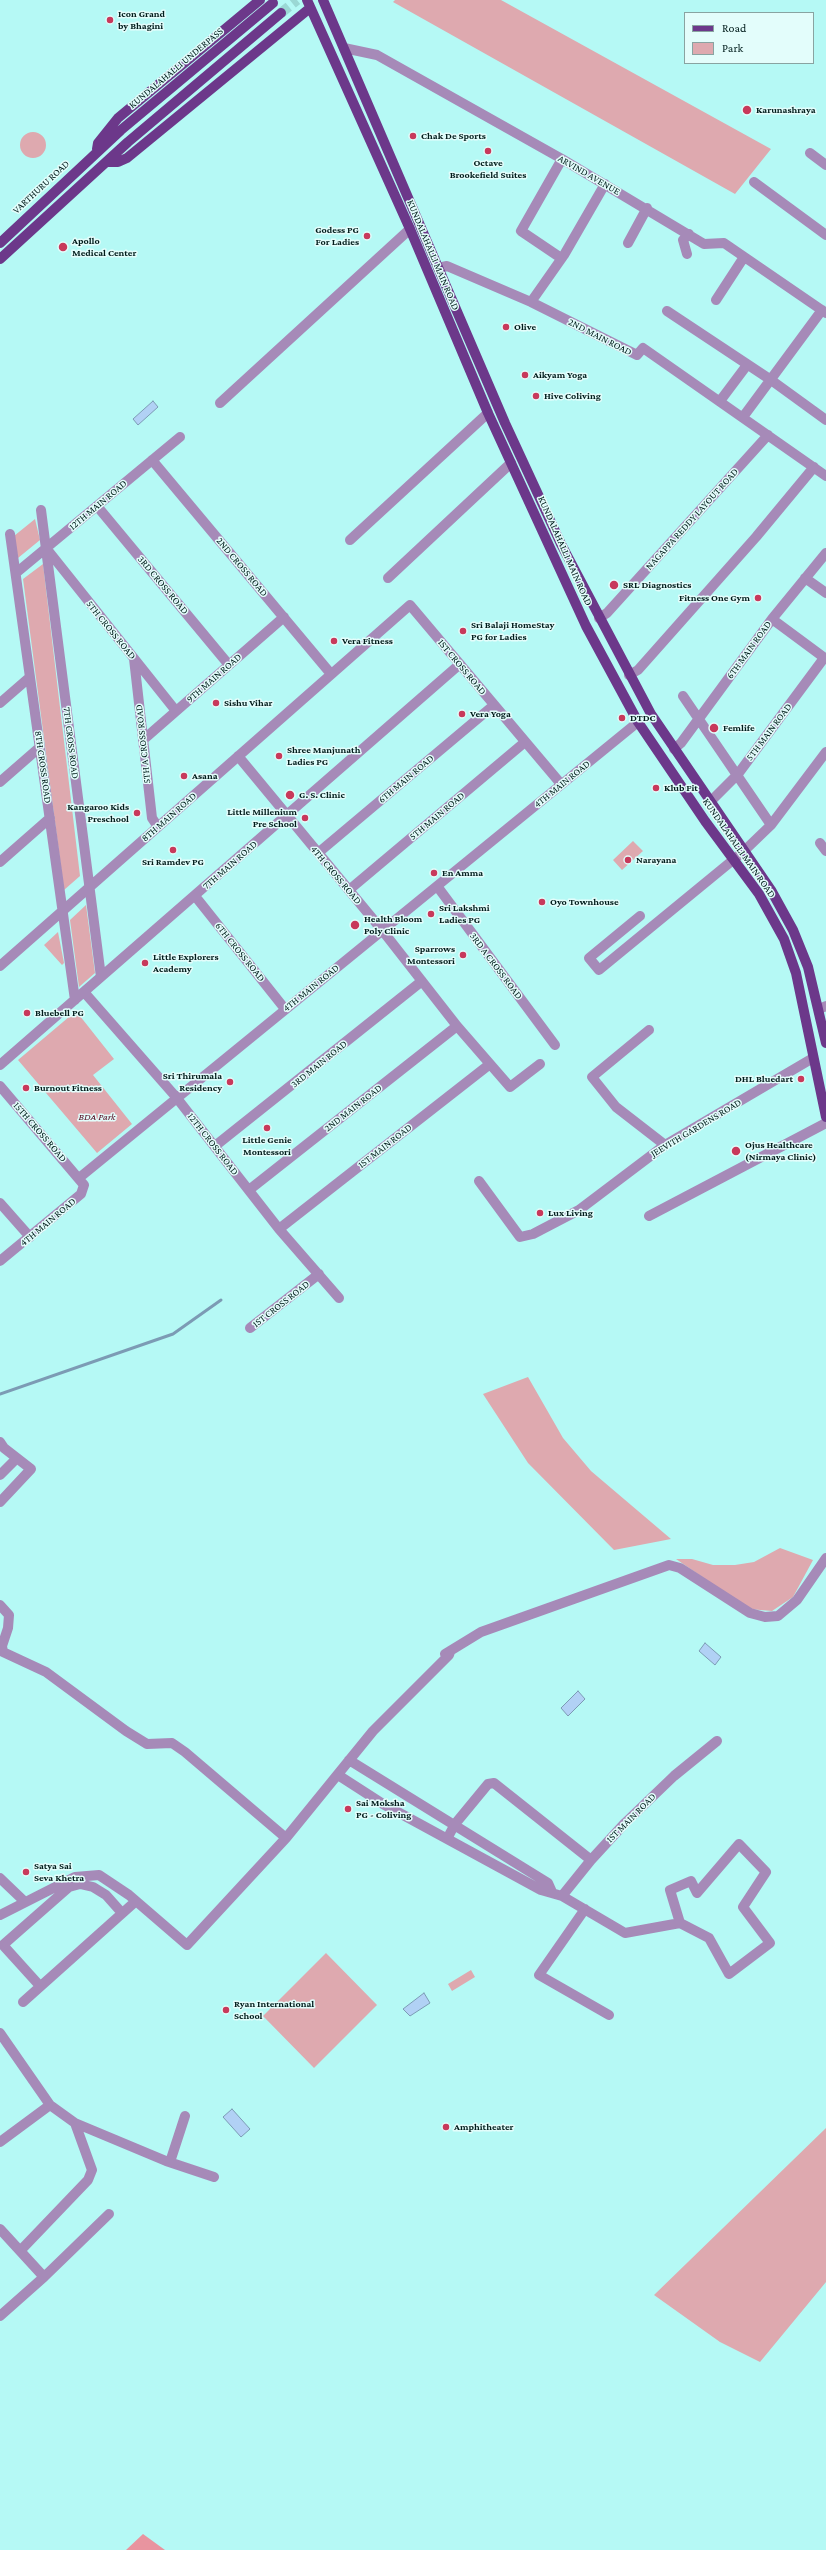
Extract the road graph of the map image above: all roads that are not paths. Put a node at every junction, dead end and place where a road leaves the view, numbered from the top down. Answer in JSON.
{"nodes":[{"id":1,"x":260,"y":0,"type":"edge"},
{"id":2,"x":323,"y":0,"type":"edge"},
{"id":3,"x":273,"y":3,"type":"tunnel mouth"},
{"id":4,"x":309,"y":4,"type":"edge"},
{"id":5,"x":281,"y":13,"type":"tunnel mouth"},
{"id":6,"x":344,"y":48,"type":"junction"},
{"id":7,"x":96,"y":153,"type":"junction"},
{"id":8,"x":810,"y":153,"type":"dead end"},
{"id":9,"x":562,"y":159,"type":"junction"},
{"id":10,"x":107,"y":162,"type":"junction"},
{"id":11,"x":826,"y":165,"type":"edge"},
{"id":12,"x":754,"y":182,"type":"dead end"},
{"id":13,"x":605,"y":184,"type":"junction"},
{"id":14,"x":647,"y":208,"type":"junction"},
{"id":15,"x":410,"y":229,"type":"junction"},
{"id":16,"x":688,"y":234,"type":"junction"},
{"id":17,"x":826,"y":235,"type":"edge"},
{"id":18,"x":1,"y":240,"type":"edge"},
{"id":19,"x":628,"y":243,"type":"dead end"},
{"id":20,"x":687,"y":254,"type":"dead end"},
{"id":21,"x":744,"y":257,"type":"junction"},
{"id":22,"x":561,"y":258,"type":"junction"},
{"id":23,"x":0,"y":259,"type":"edge"},
{"id":24,"x":438,"y":268,"type":"junction"},
{"id":25,"x":716,"y":300,"type":"dead end"},
{"id":26,"x":531,"y":302,"type":"junction"},
{"id":27,"x":667,"y":311,"type":"dead end"},
{"id":28,"x":824,"y":311,"type":"edge"},
{"id":29,"x":747,"y":365,"type":"junction"},
{"id":30,"x":771,"y":380,"type":"junction"},
{"id":31,"x":720,"y":401,"type":"junction"},
{"id":32,"x":220,"y":403,"type":"dead end"},
{"id":33,"x":488,"y":413,"type":"junction"},
{"id":34,"x":743,"y":417,"type":"junction"},
{"id":35,"x":826,"y":420,"type":"edge"},
{"id":36,"x":768,"y":435,"type":"junction"},
{"id":37,"x":180,"y":437,"type":"dead end"},
{"id":38,"x":152,"y":460,"type":"junction"},
{"id":39,"x":512,"y":463,"type":"junction"},
{"id":40,"x":814,"y":467,"type":"junction"},
{"id":41,"x":826,"y":476,"type":"edge"},
{"id":42,"x":97,"y":506,"type":"junction"},
{"id":43,"x":41,"y":510,"type":"dead end"},
{"id":44,"x":10,"y":534,"type":"dead end"},
{"id":45,"x":350,"y":540,"type":"dead end"},
{"id":46,"x":46,"y":548,"type":"junction"},
{"id":47,"x":826,"y":553,"type":"edge"},
{"id":48,"x":16,"y":573,"type":"junction"},
{"id":49,"x":388,"y":578,"type":"dead end"},
{"id":50,"x":805,"y":578,"type":"junction"},
{"id":51,"x":826,"y":593,"type":"edge"},
{"id":52,"x":410,"y":605,"type":"joint"},
{"id":53,"x":284,"y":617,"type":"junction"},
{"id":54,"x":599,"y":618,"type":"junction"},
{"id":55,"x":772,"y":619,"type":"junction"},
{"id":56,"x":134,"y":658,"type":"junction"},
{"id":57,"x":825,"y":658,"type":"edge"},
{"id":58,"x":460,"y":664,"type":"junction"},
{"id":59,"x":229,"y":665,"type":"junction"},
{"id":60,"x":331,"y":674,"type":"junction"},
{"id":61,"x":629,"y":676,"type":"junction"},
{"id":62,"x":30,"y":677,"type":"junction"},
{"id":63,"x":683,"y":696,"type":"dead end"},
{"id":64,"x":0,"y":703,"type":"edge"},
{"id":65,"x":494,"y":705,"type":"junction"},
{"id":66,"x":176,"y":711,"type":"junction"},
{"id":67,"x":699,"y":718,"type":"junction"},
{"id":68,"x":638,"y":722,"type":"junction"},
{"id":69,"x":143,"y":740,"type":"junction"},
{"id":70,"x":525,"y":742,"type":"junction"},
{"id":71,"x":40,"y":747,"type":"junction"},
{"id":72,"x":674,"y":749,"type":"junction"},
{"id":73,"x":826,"y":752,"type":"edge"},
{"id":74,"x":238,"y":756,"type":"junction"},
{"id":75,"x":738,"y":774,"type":"junction"},
{"id":76,"x":0,"y":782,"type":"edge"},
{"id":77,"x":561,"y":784,"type":"junction"},
{"id":78,"x":710,"y":802,"type":"junction"},
{"id":79,"x":287,"y":815,"type":"junction"},
{"id":80,"x":50,"y":818,"type":"junction"},
{"id":81,"x":771,"y":825,"type":"junction"},
{"id":82,"x":158,"y":827,"type":"junction"},
{"id":83,"x":744,"y":851,"type":"junction"},
{"id":84,"x":318,"y":853,"type":"junction"},
{"id":85,"x":735,"y":860,"type":"junction"},
{"id":86,"x":0,"y":862,"type":"edge"},
{"id":87,"x":436,"y":886,"type":"junction"},
{"id":88,"x":90,"y":887,"type":"junction"},
{"id":89,"x":349,"y":890,"type":"junction"},
{"id":90,"x":194,"y":896,"type":"junction"},
{"id":91,"x":63,"y":911,"type":"junction"},
{"id":92,"x":640,"y":916,"type":"dead end"},
{"id":93,"x":382,"y":930,"type":"junction"},
{"id":94,"x":0,"y":966,"type":"edge"},
{"id":95,"x":102,"y":977,"type":"junction"},
{"id":96,"x":422,"y":981,"type":"junction"},
{"id":97,"x":84,"y":992,"type":"junction"},
{"id":98,"x":75,"y":1000,"type":"junction"},
{"id":99,"x":823,"y":1008,"type":"edge"},
{"id":100,"x":285,"y":1009,"type":"junction"},
{"id":101,"x":457,"y":1026,"type":"junction"},
{"id":102,"x":649,"y":1030,"type":"dead end"},
{"id":103,"x":826,"y":1043,"type":"edge"},
{"id":104,"x":555,"y":1045,"type":"dead end"},
{"id":105,"x":813,"y":1058,"type":"junction"},
{"id":106,"x":490,"y":1064,"type":"junction"},
{"id":107,"x":540,"y":1064,"type":"dead end"},
{"id":108,"x":0,"y":1065,"type":"edge"},
{"id":109,"x":0,"y":1086,"type":"edge"},
{"id":110,"x":176,"y":1097,"type":"junction"},
{"id":111,"x":826,"y":1117,"type":"edge"},
{"id":112,"x":826,"y":1123,"type":"edge"},
{"id":113,"x":665,"y":1145,"type":"junction"},
{"id":114,"x":216,"y":1146,"type":"junction"},
{"id":115,"x":79,"y":1178,"type":"junction"},
{"id":116,"x":479,"y":1181,"type":"dead end"},
{"id":117,"x":249,"y":1190,"type":"junction"},
{"id":118,"x":0,"y":1202,"type":"edge"},
{"id":119,"x":649,"y":1216,"type":"dead end"},
{"id":120,"x":280,"y":1229,"type":"junction"},
{"id":121,"x":30,"y":1237,"type":"junction"},
{"id":122,"x":0,"y":1261,"type":"edge"},
{"id":123,"x":317,"y":1276,"type":"junction"},
{"id":124,"x":339,"y":1298,"type":"dead end"},
{"id":125,"x":250,"y":1328,"type":"dead end"},
{"id":126,"x":1,"y":1447,"type":"edge"},
{"id":127,"x":17,"y":1458,"type":"junction"},
{"id":128,"x":0,"y":1475,"type":"edge"},
{"id":129,"x":0,"y":1502,"type":"edge"},
{"id":130,"x":826,"y":1558,"type":"edge"},
{"id":131,"x":0,"y":1605,"type":"edge"},
{"id":132,"x":717,"y":1741,"type":"dead end"},
{"id":133,"x":349,"y":1760,"type":"junction"},
{"id":134,"x":338,"y":1775,"type":"junction"},
{"id":135,"x":455,"y":1824,"type":"junction"},
{"id":136,"x":448,"y":1837,"type":"junction"},
{"id":137,"x":286,"y":1838,"type":"junction"},
{"id":138,"x":591,"y":1860,"type":"junction"},
{"id":139,"x":0,"y":1878,"type":"edge"},
{"id":140,"x":552,"y":1892,"type":"junction"},
{"id":141,"x":562,"y":1896,"type":"junction"},
{"id":142,"x":136,"y":1901,"type":"junction"},
{"id":143,"x":25,"y":1902,"type":"junction"},
{"id":144,"x":585,"y":1909,"type":"junction"},
{"id":145,"x":122,"y":1913,"type":"junction"},
{"id":146,"x":0,"y":1916,"type":"edge"},
{"id":147,"x":680,"y":1923,"type":"junction"},
{"id":148,"x":40,"y":1986,"type":"junction"},
{"id":149,"x":23,"y":2002,"type":"dead end"},
{"id":150,"x":609,"y":2015,"type":"dead end"},
{"id":151,"x":0,"y":2033,"type":"edge"},
{"id":152,"x":50,"y":2105,"type":"junction"},
{"id":153,"x":185,"y":2116,"type":"dead end"},
{"id":154,"x":75,"y":2124,"type":"junction"},
{"id":155,"x":0,"y":2142,"type":"edge"},
{"id":156,"x":170,"y":2162,"type":"junction"},
{"id":157,"x":214,"y":2176,"type":"dead end"},
{"id":158,"x":109,"y":2214,"type":"dead end"},
{"id":159,"x":0,"y":2229,"type":"edge"},
{"id":160,"x":20,"y":2251,"type":"junction"},
{"id":161,"x":44,"y":2277,"type":"junction"},
{"id":162,"x":0,"y":2316,"type":"edge"}],
"edges":[{"from":1,"to":7,"type":"main road"},
{"from":2,"to":6,"type":"main road","name":"KUNDALAHALLI MAIN ROAD"},
{"from":3,"to":7,"type":"main road","name":"KUNDALAHALLI UNDERPASS"},
{"from":4,"to":10,"type":"main road"},
{"from":4,"to":15,"type":"main road","name":"KUNDALAHALLI MAIN ROAD"},
{"from":5,"to":10,"type":"main road"},
{"from":6,"to":9,"type":"street","name":"ARVIND AVENUE"},
{"from":6,"to":24,"type":"main road","name":"KUNDALAHALLI MAIN ROAD"},
{"from":7,"to":18,"type":"main road","name":"VARTHURU ROAD"},
{"from":8,"to":11,"type":"street"},
{"from":9,"to":13,"type":"street","name":"ARVIND AVENUE"},
{"from":9,"to":22,"type":"street"},
{"from":10,"to":23,"type":"main road"},
{"from":12,"to":17,"type":"street"},
{"from":13,"to":14,"type":"street","name":"ARVIND AVENUE"},
{"from":13,"to":22,"type":"street"},
{"from":14,"to":16,"type":"street","name":"ARVIND AVENUE"},
{"from":14,"to":19,"type":"street"},
{"from":15,"to":32,"type":"street"},
{"from":15,"to":33,"type":"main road","name":"KUNDALAHALLI MAIN ROAD"},
{"from":16,"to":20,"type":"street"},
{"from":16,"to":21,"type":"street","name":"ARVIND AVENUE"},
{"from":21,"to":25,"type":"street"},
{"from":21,"to":28,"type":"street","name":"ARVIND AVENUE"},
{"from":22,"to":26,"type":"street"},
{"from":24,"to":26,"type":"street","name":"2ND MAIN ROAD"},
{"from":24,"to":54,"type":"main road","name":"KUNDALAHALLI MAIN ROAD"},
{"from":26,"to":31,"type":"street","name":"2ND MAIN ROAD"},
{"from":27,"to":29,"type":"street"},
{"from":28,"to":30,"type":"street"},
{"from":29,"to":30,"type":"street"},
{"from":29,"to":31,"type":"street"},
{"from":30,"to":34,"type":"street"},
{"from":30,"to":35,"type":"street"},
{"from":31,"to":34,"type":"street","name":"2ND MAIN ROAD"},
{"from":33,"to":39,"type":"main road","name":"KUNDALAHALLI MAIN ROAD"},
{"from":33,"to":45,"type":"street"},
{"from":34,"to":36,"type":"street","name":"2ND MAIN ROAD"},
{"from":36,"to":40,"type":"street","name":"2ND MAIN ROAD"},
{"from":36,"to":54,"type":"street","name":"NAGAPPA REDDY LAYOUT ROAD"},
{"from":37,"to":38,"type":"street","name":"12TH MAIN ROAD"},
{"from":38,"to":42,"type":"street","name":"12TH MAIN ROAD"},
{"from":38,"to":53,"type":"street","name":"2ND CROSS ROAD"},
{"from":39,"to":49,"type":"street"},
{"from":39,"to":68,"type":"main road","name":"KUNDALAHALLI MAIN ROAD"},
{"from":40,"to":41,"type":"street","name":"2ND MAIN ROAD"},
{"from":40,"to":61,"type":"street"},
{"from":42,"to":46,"type":"street","name":"12TH MAIN ROAD"},
{"from":42,"to":59,"type":"street","name":"3RD CROSS ROAD"},
{"from":43,"to":46,"type":"street","name":"7TH CROSS ROAD"},
{"from":44,"to":48,"type":"street","name":"8TH CROSS ROAD"},
{"from":46,"to":48,"type":"street","name":"12TH MAIN ROAD"},
{"from":46,"to":56,"type":"street","name":"5TH CROSS ROAD"},
{"from":46,"to":88,"type":"street","name":"7TH CROSS ROAD"},
{"from":47,"to":50,"type":"street","name":"6TH MAIN ROAD"},
{"from":48,"to":62,"type":"street","name":"8TH CROSS ROAD"},
{"from":50,"to":51,"type":"street"},
{"from":50,"to":55,"type":"street","name":"6TH MAIN ROAD"},
{"from":52,"to":58,"type":"street","name":"1ST CROSS ROAD"},
{"from":52,"to":60,"type":"street","name":"8TH MAIN ROAD"},
{"from":53,"to":59,"type":"street","name":"9TH MAIN ROAD"},
{"from":53,"to":60,"type":"street","name":"2ND CROSS ROAD"},
{"from":54,"to":61,"type":"main road","name":"KUNDALAHALLI MAIN ROAD"},
{"from":55,"to":57,"type":"street"},
{"from":55,"to":67,"type":"street","name":"6TH MAIN ROAD"},
{"from":56,"to":66,"type":"street","name":"5TH CROSS ROAD"},
{"from":56,"to":69,"type":"street","name":"5TH A CROSS ROAD"},
{"from":57,"to":75,"type":"street","name":"5TH MAIN ROAD"},
{"from":58,"to":65,"type":"street","name":"1ST CROSS ROAD"},
{"from":58,"to":79,"type":"street","name":"7TH MAIN ROAD"},
{"from":59,"to":66,"type":"street","name":"9TH MAIN ROAD"},
{"from":60,"to":74,"type":"street","name":"8TH MAIN ROAD"},
{"from":61,"to":72,"type":"main road","name":"KUNDALAHALLI MAIN ROAD"},
{"from":62,"to":64,"type":"street"},
{"from":62,"to":71,"type":"street","name":"8TH CROSS ROAD"},
{"from":63,"to":67,"type":"street"},
{"from":65,"to":70,"type":"street","name":"1ST CROSS ROAD"},
{"from":65,"to":84,"type":"street","name":"6TH MAIN ROAD"},
{"from":66,"to":69,"type":"street","name":"9TH MAIN ROAD"},
{"from":67,"to":72,"type":"street","name":"6TH MAIN ROAD"},
{"from":67,"to":75,"type":"street"},
{"from":68,"to":77,"type":"street","name":"4TH MAIN ROAD"},
{"from":68,"to":85,"type":"main road","name":"KUNDALAHALLI MAIN ROAD"},
{"from":69,"to":82,"type":"street","name":"5TH A CROSS ROAD"},
{"from":70,"to":77,"type":"street","name":"1ST CROSS ROAD"},
{"from":70,"to":89,"type":"street","name":"5TH MAIN ROAD"},
{"from":71,"to":76,"type":"street"},
{"from":71,"to":80,"type":"street","name":"8TH CROSS ROAD"},
{"from":72,"to":78,"type":"main road","name":"KUNDALAHALLI MAIN ROAD"},
{"from":73,"to":81,"type":"street"},
{"from":74,"to":79,"type":"street","name":"4TH CROSS ROAD"},
{"from":74,"to":82,"type":"street","name":"8TH MAIN ROAD"},
{"from":75,"to":78,"type":"street","name":"5TH MAIN ROAD"},
{"from":75,"to":81,"type":"street"},
{"from":77,"to":87,"type":"street","name":"4TH MAIN ROAD"},
{"from":78,"to":83,"type":"main road","name":"KUNDALAHALLI MAIN ROAD"},
{"from":79,"to":84,"type":"street","name":"4TH CROSS ROAD"},
{"from":79,"to":90,"type":"street","name":"7TH MAIN ROAD"},
{"from":80,"to":86,"type":"street"},
{"from":80,"to":91,"type":"street","name":"8TH CROSS ROAD"},
{"from":81,"to":83,"type":"street"},
{"from":82,"to":88,"type":"street","name":"8TH MAIN ROAD"},
{"from":83,"to":85,"type":"street"},
{"from":83,"to":99,"type":"main road","name":"KUNDALAHALLI MAIN ROAD"},
{"from":84,"to":89,"type":"street","name":"4TH CROSS ROAD"},
{"from":85,"to":92,"type":"street"},
{"from":85,"to":105,"type":"main road","name":"KUNDALAHALLI MAIN ROAD"},
{"from":87,"to":93,"type":"street","name":"4TH MAIN ROAD"},
{"from":87,"to":104,"type":"street","name":"3RD A CROSS ROAD"},
{"from":88,"to":91,"type":"street","name":"8TH MAIN ROAD"},
{"from":88,"to":95,"type":"street","name":"7TH CROSS ROAD"},
{"from":89,"to":93,"type":"street","name":"4TH CROSS ROAD"},
{"from":90,"to":95,"type":"street","name":"7TH MAIN ROAD"},
{"from":90,"to":100,"type":"street","name":"6TH CROSS ROAD"},
{"from":91,"to":94,"type":"street","name":"8TH MAIN ROAD"},
{"from":91,"to":98,"type":"street","name":"8TH CROSS ROAD"},
{"from":93,"to":96,"type":"street","name":"4TH CROSS ROAD"},
{"from":93,"to":100,"type":"street","name":"4TH MAIN ROAD"},
{"from":95,"to":97,"type":"street","name":"7TH MAIN ROAD"},
{"from":96,"to":101,"type":"street","name":"4TH CROSS ROAD"},
{"from":96,"to":114,"type":"street","name":"3RD MAIN ROAD"},
{"from":97,"to":98,"type":"street","name":"7TH MAIN ROAD"},
{"from":97,"to":110,"type":"street","name":"12TH CROSS ROAD"},
{"from":98,"to":108,"type":"street","name":"7TH MAIN ROAD"},
{"from":99,"to":103,"type":"main road","name":"KUNDALAHALLI MAIN ROAD"},
{"from":100,"to":110,"type":"street","name":"4TH MAIN ROAD"},
{"from":101,"to":106,"type":"street","name":"4TH CROSS ROAD"},
{"from":101,"to":117,"type":"street","name":"2ND MAIN ROAD"},
{"from":102,"to":113,"type":"street"},
{"from":105,"to":111,"type":"main road","name":"KUNDALAHALLI MAIN ROAD"},
{"from":105,"to":113,"type":"street","name":"JEEVITH GARDENS ROAD"},
{"from":106,"to":107,"type":"street","name":"4TH CROSS ROAD"},
{"from":106,"to":120,"type":"street","name":"1ST MAIN ROAD"},
{"from":109,"to":115,"type":"street","name":"15TH CROSS ROAD"},
{"from":110,"to":114,"type":"street","name":"12TH CROSS ROAD"},
{"from":110,"to":115,"type":"street","name":"4TH MAIN ROAD"},
{"from":112,"to":119,"type":"street"},
{"from":113,"to":116,"type":"street","name":"JEEVITH GARDENS ROAD"},
{"from":114,"to":117,"type":"street","name":"12TH CROSS ROAD"},
{"from":115,"to":121,"type":"street","name":"4TH MAIN ROAD"},
{"from":117,"to":120,"type":"street","name":"12TH CROSS ROAD"},
{"from":118,"to":121,"type":"street"},
{"from":120,"to":123,"type":"street","name":"12TH CROSS ROAD"},
{"from":121,"to":122,"type":"street","name":"4TH MAIN ROAD"},
{"from":123,"to":124,"type":"street","name":"12TH CROSS ROAD"},
{"from":123,"to":125,"type":"street","name":"1ST CROSS ROAD"},
{"from":126,"to":127,"type":"street"},
{"from":127,"to":128,"type":"street"},
{"from":127,"to":129,"type":"street"},
{"from":130,"to":133,"type":"street"},
{"from":131,"to":137,"type":"street"},
{"from":132,"to":138,"type":"street","name":"1ST MAIN ROAD"},
{"from":133,"to":134,"type":"street"},
{"from":133,"to":135,"type":"street"},
{"from":134,"to":136,"type":"street"},
{"from":134,"to":137,"type":"street"},
{"from":135,"to":136,"type":"street"},
{"from":135,"to":138,"type":"street"},
{"from":135,"to":140,"type":"street"},
{"from":136,"to":140,"type":"street"},
{"from":137,"to":142,"type":"street"},
{"from":138,"to":141,"type":"street","name":"1ST MAIN ROAD"},
{"from":139,"to":143,"type":"street"},
{"from":140,"to":141,"type":"street"},
{"from":141,"to":144,"type":"street"},
{"from":142,"to":143,"type":"street"},
{"from":142,"to":145,"type":"street"},
{"from":143,"to":146,"type":"street"},
{"from":144,"to":147,"type":"street"},
{"from":144,"to":150,"type":"street"},
{"from":145,"to":148,"type":"street"},
{"from":145,"to":148,"type":"street"},
{"from":147,"to":147,"type":"street"},
{"from":148,"to":149,"type":"street"},
{"from":151,"to":152,"type":"street"},
{"from":152,"to":154,"type":"street"},
{"from":152,"to":155,"type":"street"},
{"from":153,"to":156,"type":"street"},
{"from":154,"to":156,"type":"street"},
{"from":154,"to":160,"type":"street"},
{"from":156,"to":157,"type":"street"},
{"from":158,"to":161,"type":"street"},
{"from":159,"to":160,"type":"street"},
{"from":160,"to":161,"type":"street"},
{"from":161,"to":162,"type":"street"}]}
